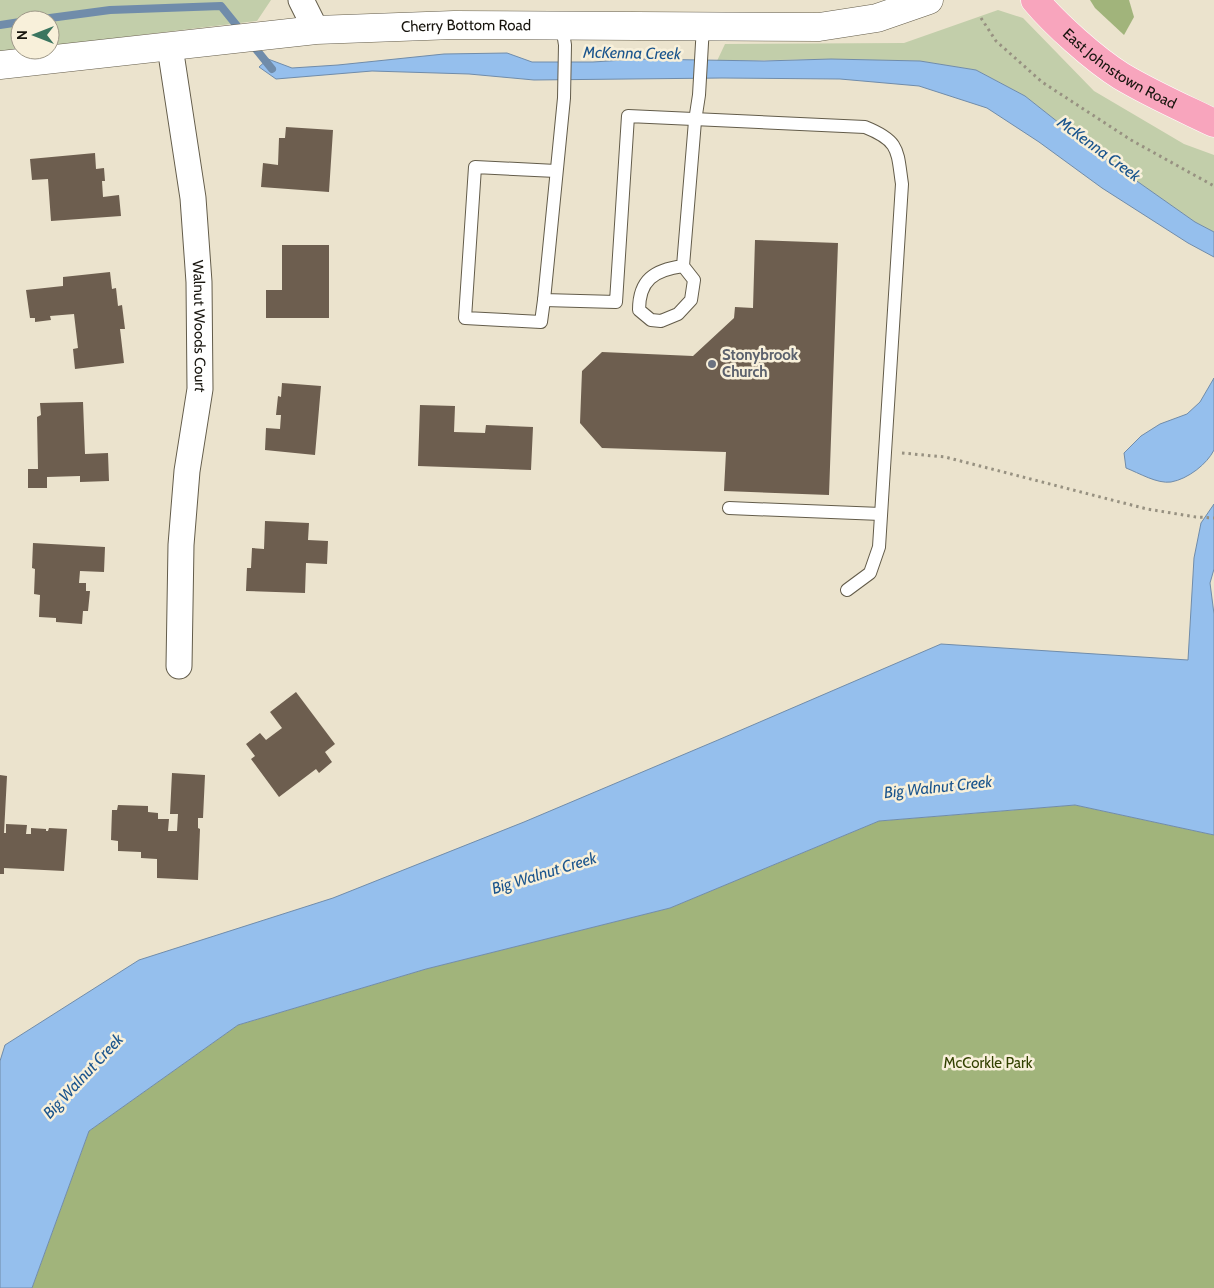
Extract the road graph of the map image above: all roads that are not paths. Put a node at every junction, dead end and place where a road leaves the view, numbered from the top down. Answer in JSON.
{"nodes":[{"id":1,"x":301,"y":0,"type":"edge"},
{"id":2,"x":929,"y":0,"type":"edge"},
{"id":3,"x":1035,"y":0,"type":"edge"},
{"id":4,"x":316,"y":30,"type":"junction"},
{"id":5,"x":564,"y":35,"type":"junction"},
{"id":6,"x":702,"y":36,"type":"junction"},
{"id":7,"x":170,"y":47,"type":"junction"},
{"id":8,"x":0,"y":65,"type":"edge"},
{"id":9,"x":695,"y":121,"type":"junction"},
{"id":10,"x":1214,"y":123,"type":"edge"},
{"id":11,"x":556,"y":171,"type":"junction"},
{"id":12,"x":683,"y":266,"type":"junction"},
{"id":13,"x":544,"y":300,"type":"junction"},
{"id":14,"x":729,"y":508,"type":"dead end"},
{"id":15,"x":882,"y":514,"type":"junction"},
{"id":16,"x":847,"y":590,"type":"dead end"},
{"id":17,"x":179,"y":666,"type":"dead end"}],
"edges":[{"from":1,"to":4,"type":"street"},
{"from":2,"to":6,"type":"main road","name":"Cherry Bottom Road"},
{"from":3,"to":10,"type":"highway","name":"East Johnstown Road"},
{"from":4,"to":5,"type":"main road","name":"Cherry Bottom Road"},
{"from":4,"to":7,"type":"main road","name":"Cherry Bottom Road"},
{"from":5,"to":6,"type":"main road","name":"Cherry Bottom Road"},
{"from":5,"to":11,"type":"lane"},
{"from":6,"to":9,"type":"lane"},
{"from":7,"to":8,"type":"main road","name":"Cherry Bottom Road"},
{"from":7,"to":17,"type":"street","name":"Walnut Woods Court"},
{"from":9,"to":12,"type":"lane"},
{"from":9,"to":13,"type":"lane"},
{"from":9,"to":15,"type":"lane"},
{"from":11,"to":13,"type":"lane"},
{"from":11,"to":13,"type":"lane"},
{"from":12,"to":12,"type":"lane"},
{"from":14,"to":15,"type":"lane"},
{"from":15,"to":16,"type":"lane"}]}
